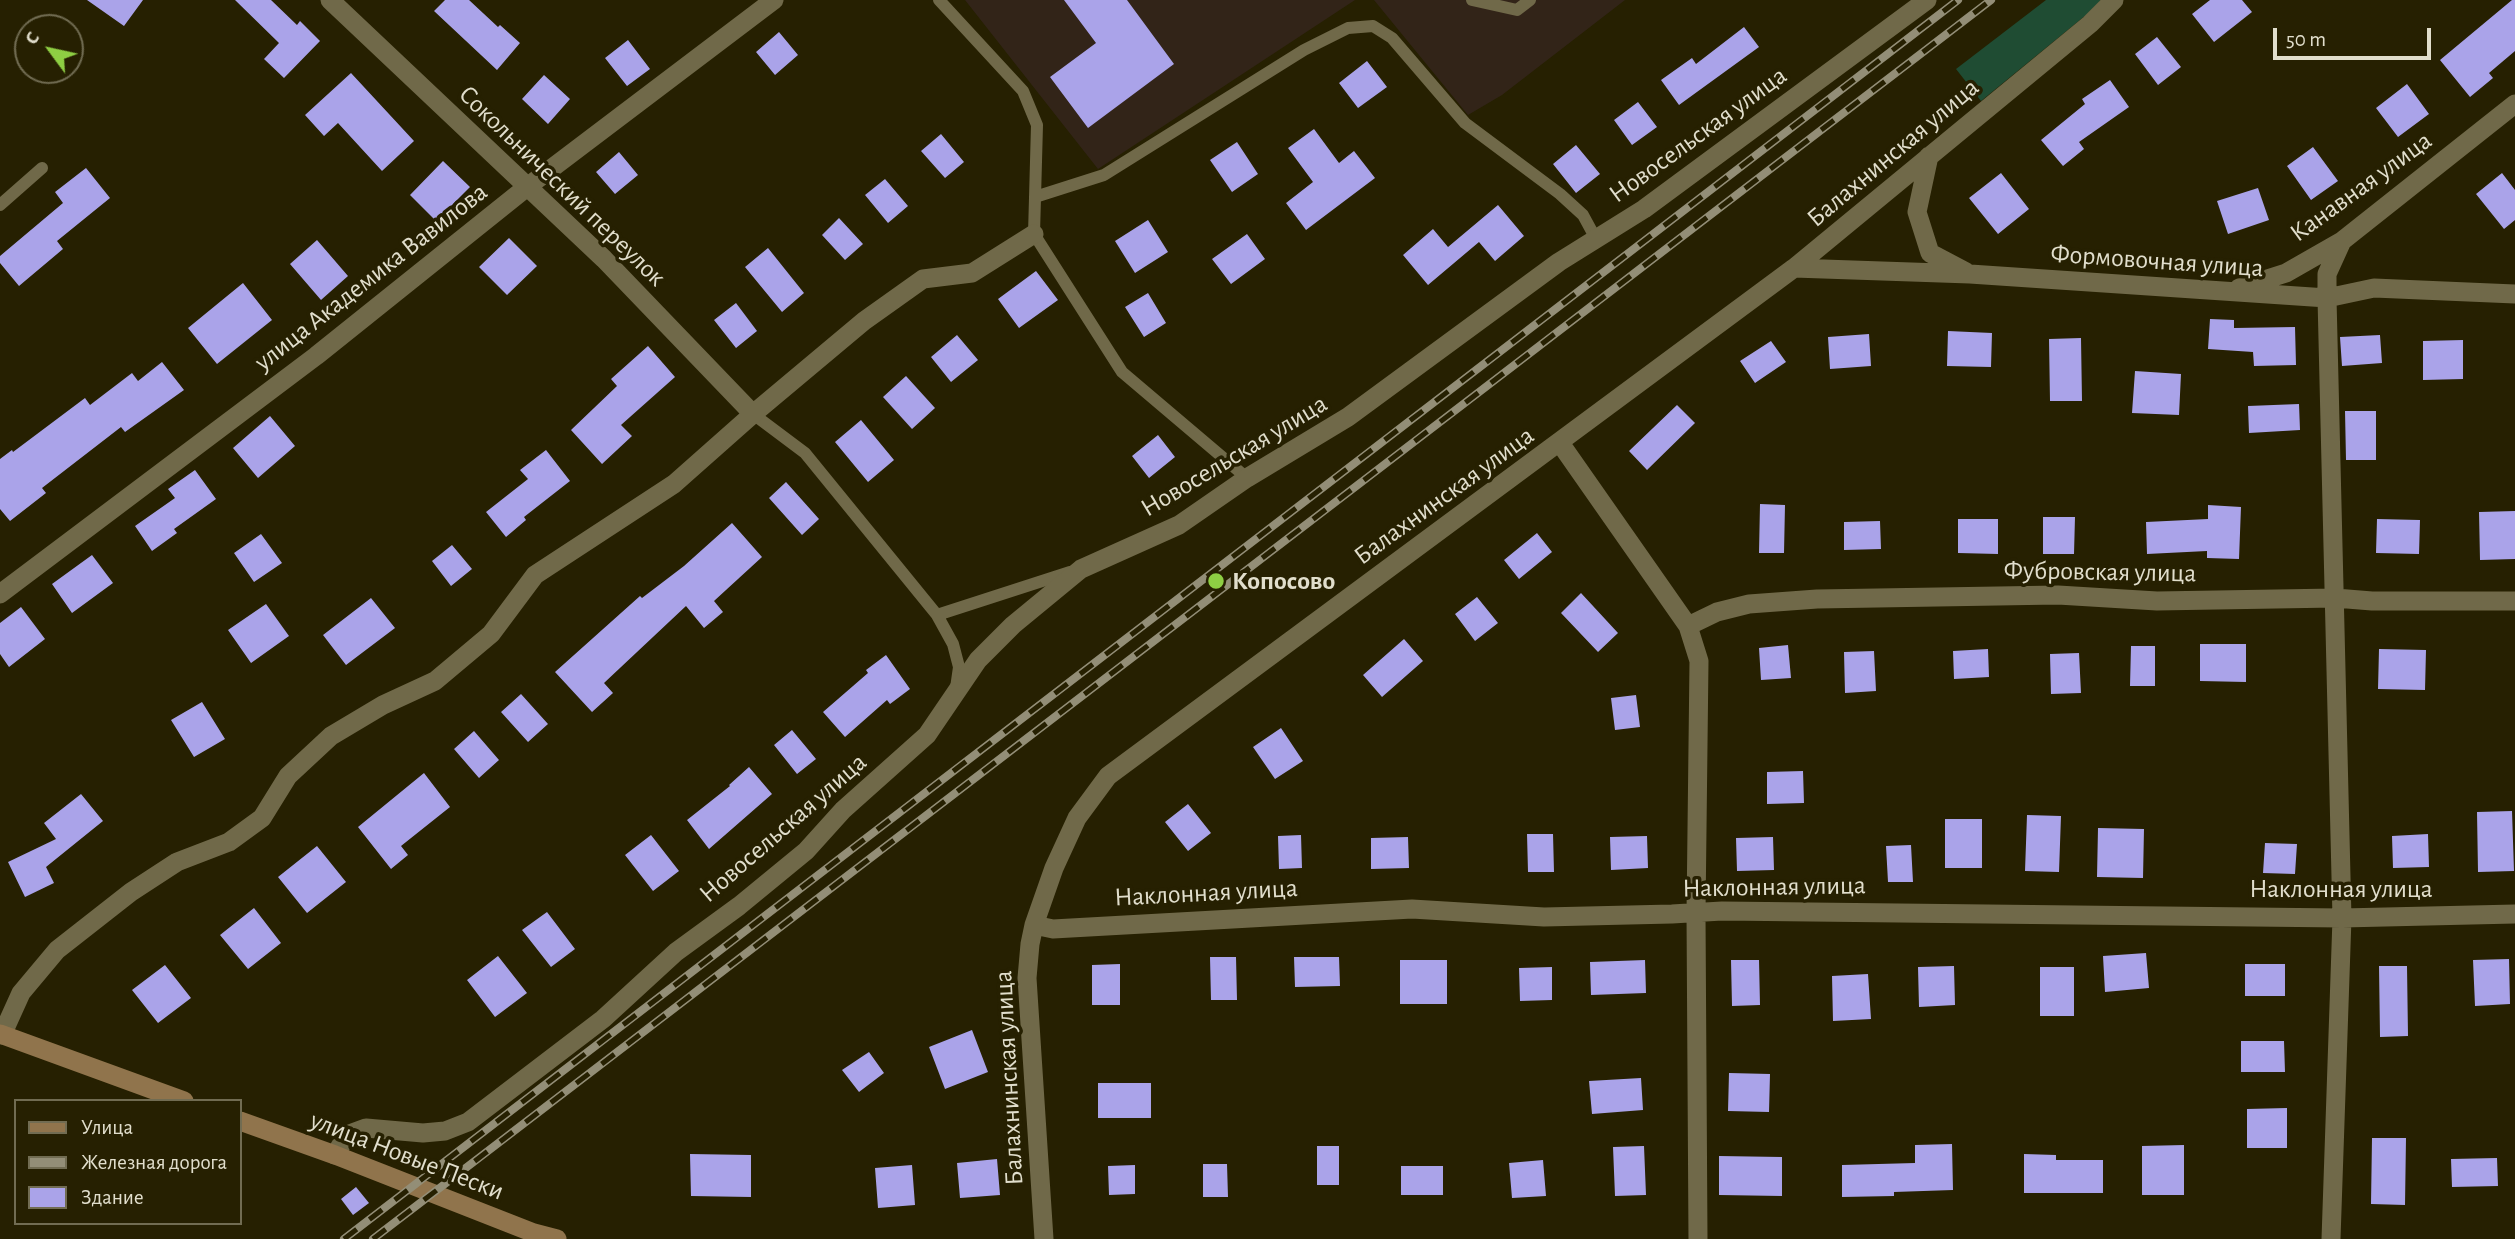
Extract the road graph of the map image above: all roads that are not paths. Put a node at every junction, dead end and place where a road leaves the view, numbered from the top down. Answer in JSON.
{"nodes":[{"id":1,"x":330,"y":0,"type":"edge"},
{"id":2,"x":774,"y":0,"type":"edge"},
{"id":3,"x":939,"y":0,"type":"edge"},
{"id":4,"x":1472,"y":0,"type":"edge"},
{"id":5,"x":1530,"y":0,"type":"edge"},
{"id":6,"x":1927,"y":0,"type":"edge"},
{"id":7,"x":2114,"y":0,"type":"edge"},
{"id":8,"x":2515,"y":104,"type":"edge"},
{"id":9,"x":1929,"y":156,"type":"junction"},
{"id":10,"x":42,"y":168,"type":"dead end"},
{"id":11,"x":527,"y":187,"type":"junction"},
{"id":12,"x":1035,"y":197,"type":"junction"},
{"id":13,"x":0,"y":205,"type":"edge"},
{"id":14,"x":1034,"y":234,"type":"junction"},
{"id":15,"x":1596,"y":239,"type":"junction"},
{"id":16,"x":2342,"y":241,"type":"junction"},
{"id":17,"x":1794,"y":268,"type":"junction"},
{"id":18,"x":1970,"y":274,"type":"junction"},
{"id":19,"x":2226,"y":292,"type":"junction"},
{"id":20,"x":2515,"y":294,"type":"edge"},
{"id":21,"x":2327,"y":298,"type":"junction"},
{"id":22,"x":752,"y":414,"type":"junction"},
{"id":23,"x":1560,"y":443,"type":"junction"},
{"id":24,"x":1247,"y":478,"type":"junction"},
{"id":25,"x":1081,"y":569,"type":"junction"},
{"id":26,"x":0,"y":594,"type":"edge"},
{"id":27,"x":2335,"y":598,"type":"junction"},
{"id":28,"x":2515,"y":601,"type":"edge"},
{"id":29,"x":937,"y":615,"type":"junction"},
{"id":30,"x":1688,"y":625,"type":"junction"},
{"id":31,"x":955,"y":696,"type":"junction"},
{"id":32,"x":1696,"y":913,"type":"junction"},
{"id":33,"x":2515,"y":914,"type":"edge"},
{"id":34,"x":2342,"y":918,"type":"junction"},
{"id":35,"x":1034,"y":925,"type":"junction"},
{"id":36,"x":1,"y":1035,"type":"edge"},
{"id":37,"x":178,"y":1099,"type":"edge"},
{"id":38,"x":242,"y":1122,"type":"edge"},
{"id":39,"x":335,"y":1155,"type":"junction"},
{"id":40,"x":557,"y":1239,"type":"edge"},
{"id":41,"x":1044,"y":1239,"type":"edge"},
{"id":42,"x":1698,"y":1239,"type":"edge"},
{"id":43,"x":2331,"y":1239,"type":"edge"}],
"edges":[{"from":1,"to":11,"type":"street","name":"Сокольнический переулок"},
{"from":2,"to":11,"type":"street","name":"улица Академика Вавилова"},
{"from":3,"to":12,"type":"lane"},
{"from":4,"to":5,"type":"lane"},
{"from":6,"to":15,"type":"street","name":"Новосельская улица"},
{"from":7,"to":9,"type":"street","name":"Балахнинская улица"},
{"from":8,"to":16,"type":"street","name":"Канавная улица"},
{"from":9,"to":17,"type":"street","name":"Балахнинская улица"},
{"from":9,"to":18,"type":"street"},
{"from":10,"to":13,"type":"lane"},
{"from":11,"to":22,"type":"street","name":"Сокольнический переулок"},
{"from":11,"to":26,"type":"street","name":"улица Академика Вавилова"},
{"from":12,"to":14,"type":"lane"},
{"from":12,"to":15,"type":"lane"},
{"from":14,"to":22,"type":"street"},
{"from":14,"to":24,"type":"lane"},
{"from":15,"to":24,"type":"street","name":"Новосельская улица"},
{"from":16,"to":19,"type":"street","name":"Канавная улица"},
{"from":16,"to":21,"type":"street"},
{"from":17,"to":18,"type":"street","name":"Формовочная улица"},
{"from":17,"to":23,"type":"street","name":"Балахнинская улица"},
{"from":18,"to":19,"type":"street","name":"Формовочная улица"},
{"from":19,"to":21,"type":"street","name":"Формовочная улица"},
{"from":20,"to":21,"type":"street","name":"Формовочная улица"},
{"from":21,"to":27,"type":"street"},
{"from":22,"to":29,"type":"lane"},
{"from":22,"to":36,"type":"street"},
{"from":23,"to":30,"type":"street"},
{"from":23,"to":35,"type":"street","name":"Балахнинская улица"},
{"from":24,"to":25,"type":"street","name":"Новосельская улица"},
{"from":25,"to":29,"type":"lane"},
{"from":25,"to":31,"type":"street","name":"Новосельская улица"},
{"from":27,"to":28,"type":"street","name":"Фубровская улица"},
{"from":27,"to":30,"type":"street","name":"Фубровская улица"},
{"from":27,"to":34,"type":"street"},
{"from":29,"to":31,"type":"lane"},
{"from":30,"to":32,"type":"street"},
{"from":31,"to":39,"type":"street","name":"Новосельская улица"},
{"from":32,"to":34,"type":"street","name":"Наклонная улица"},
{"from":32,"to":35,"type":"street","name":"Наклонная улица"},
{"from":32,"to":42,"type":"street"},
{"from":33,"to":34,"type":"street","name":"Наклонная улица"},
{"from":34,"to":43,"type":"street"},
{"from":35,"to":41,"type":"street","name":"Балахнинская улица"},
{"from":36,"to":37,"type":"main road"},
{"from":38,"to":39,"type":"main road","name":"улица Новые Пески"},
{"from":39,"to":40,"type":"main road","name":"улица Новые Пески"}]}
